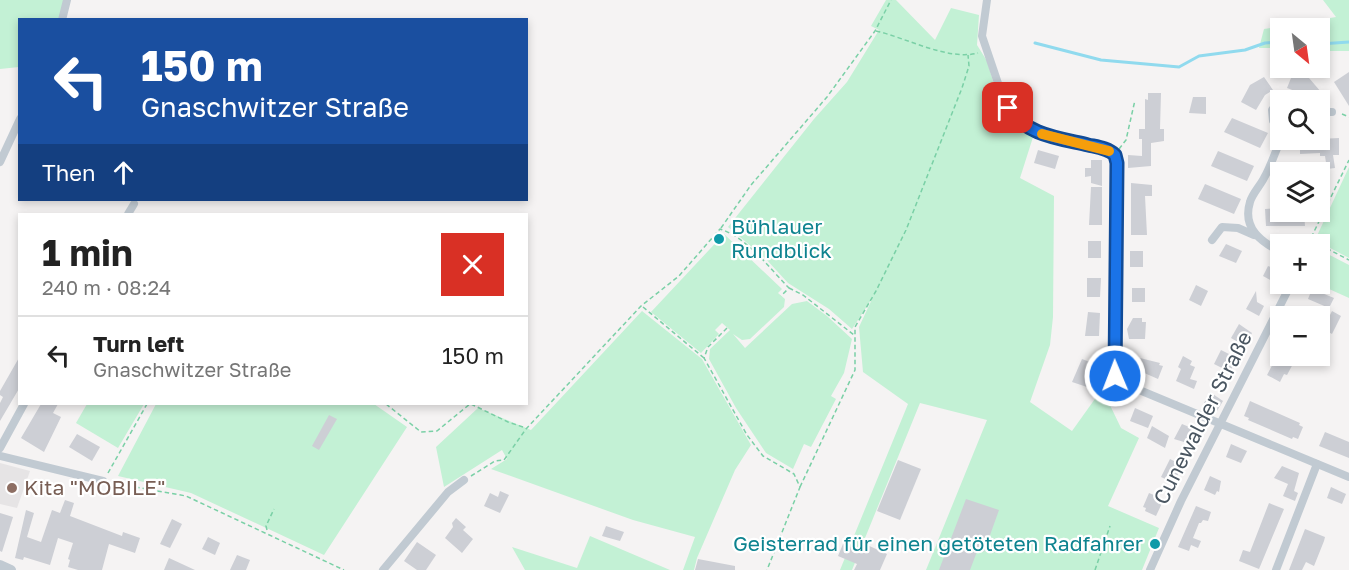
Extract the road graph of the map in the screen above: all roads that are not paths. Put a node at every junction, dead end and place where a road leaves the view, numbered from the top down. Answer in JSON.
{"nodes":[{"id":1,"x":67,"y":0,"type":"edge"},
{"id":2,"x":987,"y":0,"type":"edge"},
{"id":3,"x":62,"y":18,"type":"edge"},
{"id":4,"x":18,"y":123,"type":"edge"},
{"id":5,"x":1276,"y":150,"type":"edge"},
{"id":6,"x":0,"y":162,"type":"edge"},
{"id":7,"x":134,"y":204,"type":"dead end"},
{"id":8,"x":129,"y":213,"type":"edge"},
{"id":9,"x":1254,"y":235,"type":"junction"},
{"id":10,"x":1212,"y":240,"type":"dead end"},
{"id":11,"x":1270,"y":245,"type":"edge"},
{"id":12,"x":1286,"y":294,"type":"edge"},
{"id":13,"x":23,"y":405,"type":"edge"},
{"id":14,"x":1220,"y":423,"type":"junction"},
{"id":15,"x":0,"y":448,"type":"edge"},
{"id":16,"x":0,"y":456,"type":"edge"},
{"id":17,"x":1317,"y":464,"type":"junction"},
{"id":18,"x":1349,"y":477,"type":"edge"},
{"id":19,"x":464,"y":480,"type":"road end"},
{"id":20,"x":103,"y":481,"type":"road end"},
{"id":21,"x":0,"y":565,"type":"edge"},
{"id":22,"x":12,"y":570,"type":"edge"},
{"id":23,"x":383,"y":570,"type":"edge"},
{"id":24,"x":1150,"y":570,"type":"edge"},
{"id":25,"x":1276,"y":570,"type":"edge"}],
"edges":[{"from":1,"to":3,"type":"street"},
{"from":2,"to":14,"type":"street"},
{"from":4,"to":6,"type":"street"},
{"from":5,"to":9,"type":"street"},
{"from":7,"to":8,"type":"street"},
{"from":9,"to":10,"type":"street"},
{"from":9,"to":11,"type":"street"},
{"from":12,"to":14,"type":"street","name":"Cunewalder Straße"},
{"from":13,"to":15,"type":"street"},
{"from":14,"to":17,"type":"street"},
{"from":14,"to":24,"type":"street","name":"Cunewalder Straße"},
{"from":16,"to":20,"type":"street"},
{"from":17,"to":18,"type":"street"},
{"from":17,"to":25,"type":"street"},
{"from":19,"to":23,"type":"street"},
{"from":21,"to":22,"type":"street"}]}
